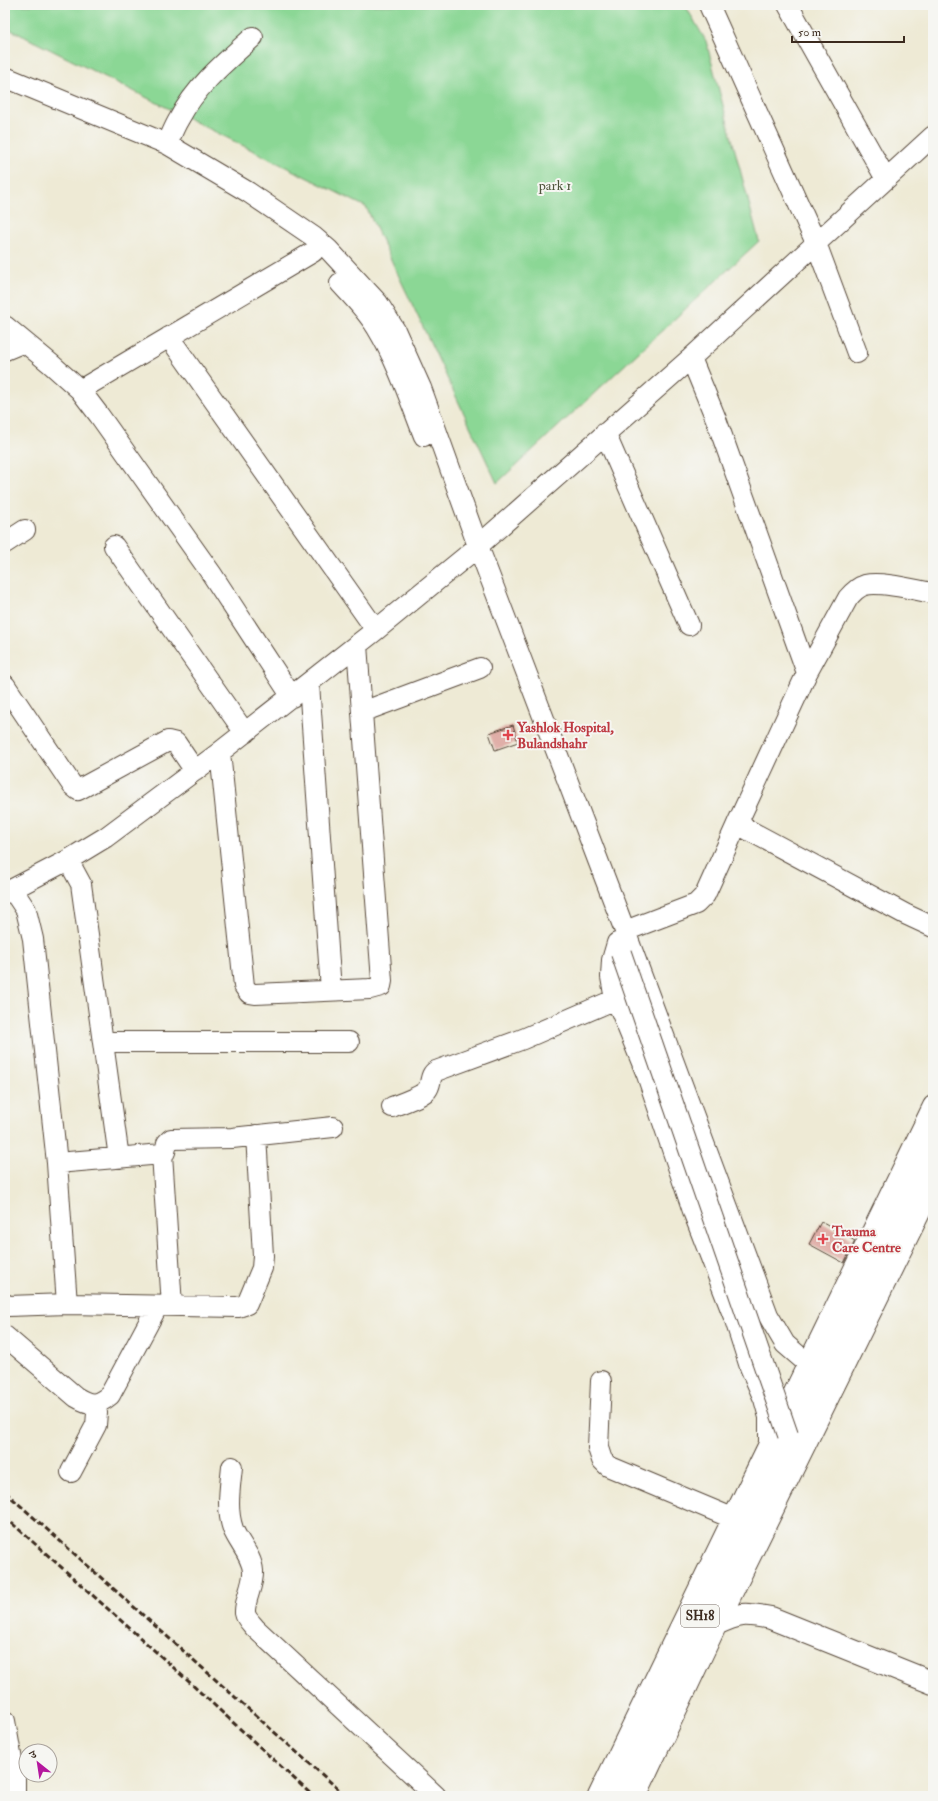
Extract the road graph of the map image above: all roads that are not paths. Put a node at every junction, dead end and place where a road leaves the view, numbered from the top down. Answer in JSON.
{"nodes":[{"id":1,"x":709,"y":5,"type":"edge"},
{"id":2,"x":788,"y":5,"type":"edge"},
{"id":3,"x":253,"y":36,"type":"dead end"},
{"id":4,"x":5,"y":77,"type":"edge"},
{"id":5,"x":5,"y":92,"type":"edge"},
{"id":6,"x":933,"y":136,"type":"edge"},
{"id":7,"x":167,"y":144,"type":"junction"},
{"id":8,"x":886,"y":179,"type":"junction"},
{"id":9,"x":816,"y":243,"type":"junction"},
{"id":10,"x":313,"y":252,"type":"junction"},
{"id":11,"x":5,"y":326,"type":"edge"},
{"id":12,"x":169,"y":337,"type":"junction"},
{"id":13,"x":24,"y":342,"type":"junction"},
{"id":14,"x":5,"y":350,"type":"edge"},
{"id":15,"x":858,"y":353,"type":"dead end"},
{"id":16,"x":691,"y":358,"type":"junction"},
{"id":17,"x":80,"y":390,"type":"junction"},
{"id":18,"x":605,"y":433,"type":"junction"},
{"id":19,"x":25,"y":530,"type":"dead end"},
{"id":20,"x":5,"y":543,"type":"edge"},
{"id":21,"x":114,"y":546,"type":"dead end"},
{"id":22,"x":473,"y":550,"type":"junction"},
{"id":23,"x":933,"y":593,"type":"edge"},
{"id":24,"x":689,"y":624,"type":"dead end"},
{"id":25,"x":376,"y":630,"type":"junction"},
{"id":26,"x":357,"y":645,"type":"junction"},
{"id":27,"x":480,"y":668,"type":"dead end"},
{"id":28,"x":808,"y":673,"type":"junction"},
{"id":29,"x":309,"y":684,"type":"junction"},
{"id":30,"x":5,"y":685,"type":"edge"},
{"id":31,"x":292,"y":697,"type":"junction"},
{"id":32,"x":362,"y":712,"type":"junction"},
{"id":33,"x":246,"y":733,"type":"junction"},
{"id":34,"x":220,"y":752,"type":"junction"},
{"id":35,"x":195,"y":771,"type":"junction"},
{"id":36,"x":737,"y":824,"type":"junction"},
{"id":37,"x":76,"y":873,"type":"junction"},
{"id":38,"x":8,"y":891,"type":"edge"},
{"id":39,"x":933,"y":927,"type":"edge"},
{"id":40,"x":621,"y":942,"type":"junction"},
{"id":41,"x":331,"y":990,"type":"junction"},
{"id":42,"x":616,"y":999,"type":"junction"},
{"id":43,"x":103,"y":1042,"type":"junction"},
{"id":44,"x":349,"y":1042,"type":"dead end"},
{"id":45,"x":933,"y":1106,"type":"edge"},
{"id":46,"x":392,"y":1107,"type":"dead end"},
{"id":47,"x":333,"y":1127,"type":"dead end"},
{"id":48,"x":256,"y":1135,"type":"junction"},
{"id":49,"x":933,"y":1144,"type":"edge"},
{"id":50,"x":162,"y":1154,"type":"junction"},
{"id":51,"x":119,"y":1158,"type":"junction"},
{"id":52,"x":57,"y":1163,"type":"junction"},
{"id":53,"x":933,"y":1184,"type":"edge"},
{"id":54,"x":5,"y":1304,"type":"edge"},
{"id":55,"x":67,"y":1304,"type":"junction"},
{"id":56,"x":164,"y":1306,"type":"junction"},
{"id":57,"x":5,"y":1336,"type":"edge"},
{"id":58,"x":807,"y":1363,"type":"junction"},
{"id":59,"x":601,"y":1381,"type":"dead end"},
{"id":60,"x":94,"y":1404,"type":"junction"},
{"id":61,"x":788,"y":1435,"type":"junction"},
{"id":62,"x":769,"y":1445,"type":"junction"},
{"id":63,"x":232,"y":1467,"type":"dead end"},
{"id":64,"x":71,"y":1472,"type":"dead end"},
{"id":65,"x":732,"y":1518,"type":"junction"},
{"id":66,"x":716,"y":1624,"type":"junction"},
{"id":67,"x":933,"y":1683,"type":"edge"},
{"id":68,"x":5,"y":1721,"type":"edge"},
{"id":69,"x":637,"y":1795,"type":"edge"},
{"id":70,"x":15,"y":1796,"type":"edge"},
{"id":71,"x":436,"y":1796,"type":"edge"},
{"id":72,"x":598,"y":1796,"type":"edge"},
{"id":73,"x":611,"y":1796,"type":"edge"}],
"edges":[{"from":1,"to":9,"type":"street"},
{"from":2,"to":8,"type":"street"},
{"from":3,"to":7,"type":"street"},
{"from":4,"to":7,"type":"street"},
{"from":5,"to":10,"type":"street"},
{"from":6,"to":8,"type":"street"},
{"from":7,"to":22,"type":"street"},
{"from":8,"to":9,"type":"street"},
{"from":9,"to":15,"type":"street"},
{"from":9,"to":16,"type":"street"},
{"from":10,"to":12,"type":"street"},
{"from":10,"to":22,"type":"street"},
{"from":11,"to":13,"type":"street"},
{"from":12,"to":17,"type":"street"},
{"from":12,"to":25,"type":"street"},
{"from":13,"to":14,"type":"street"},
{"from":13,"to":17,"type":"street"},
{"from":16,"to":18,"type":"street"},
{"from":16,"to":28,"type":"street"},
{"from":17,"to":31,"type":"street"},
{"from":18,"to":22,"type":"street"},
{"from":18,"to":24,"type":"street"},
{"from":19,"to":20,"type":"street"},
{"from":21,"to":33,"type":"street"},
{"from":22,"to":25,"type":"street"},
{"from":22,"to":40,"type":"street"},
{"from":23,"to":28,"type":"street"},
{"from":25,"to":26,"type":"street"},
{"from":26,"to":29,"type":"street"},
{"from":26,"to":32,"type":"street"},
{"from":27,"to":32,"type":"street"},
{"from":28,"to":36,"type":"street"},
{"from":29,"to":31,"type":"street"},
{"from":29,"to":41,"type":"street"},
{"from":30,"to":35,"type":"street"},
{"from":31,"to":33,"type":"street"},
{"from":32,"to":41,"type":"street"},
{"from":33,"to":34,"type":"street"},
{"from":34,"to":35,"type":"street"},
{"from":34,"to":41,"type":"street"},
{"from":35,"to":37,"type":"street"},
{"from":36,"to":39,"type":"street"},
{"from":36,"to":40,"type":"street"},
{"from":37,"to":38,"type":"street"},
{"from":37,"to":43,"type":"street"},
{"from":38,"to":52,"type":"street"},
{"from":40,"to":42,"type":"street"},
{"from":40,"to":58,"type":"street"},
{"from":40,"to":61,"type":"street","bridge":true},
{"from":42,"to":46,"type":"street"},
{"from":42,"to":62,"type":"street"},
{"from":43,"to":44,"type":"street"},
{"from":43,"to":51,"type":"street"},
{"from":45,"to":58,"type":"street"},
{"from":47,"to":48,"type":"street"},
{"from":48,"to":50,"type":"street"},
{"from":48,"to":56,"type":"street"},
{"from":49,"to":61,"type":"main road"},
{"from":50,"to":51,"type":"street"},
{"from":50,"to":56,"type":"street"},
{"from":51,"to":52,"type":"street"},
{"from":52,"to":55,"type":"street"},
{"from":53,"to":66,"type":"main road"},
{"from":54,"to":55,"type":"street"},
{"from":55,"to":56,"type":"street"},
{"from":56,"to":60,"type":"street"},
{"from":57,"to":60,"type":"street"},
{"from":58,"to":62,"type":"street"},
{"from":59,"to":65,"type":"street"},
{"from":60,"to":64,"type":"street"},
{"from":61,"to":73,"type":"main road","number":"SH18"},
{"from":62,"to":65,"type":"street"},
{"from":63,"to":71,"type":"street"},
{"from":65,"to":72,"type":"street"},
{"from":66,"to":67,"type":"main road","number":"SH18"},
{"from":66,"to":69,"type":"main road","number":"SH18"},
{"from":68,"to":70,"type":"street"}]}
